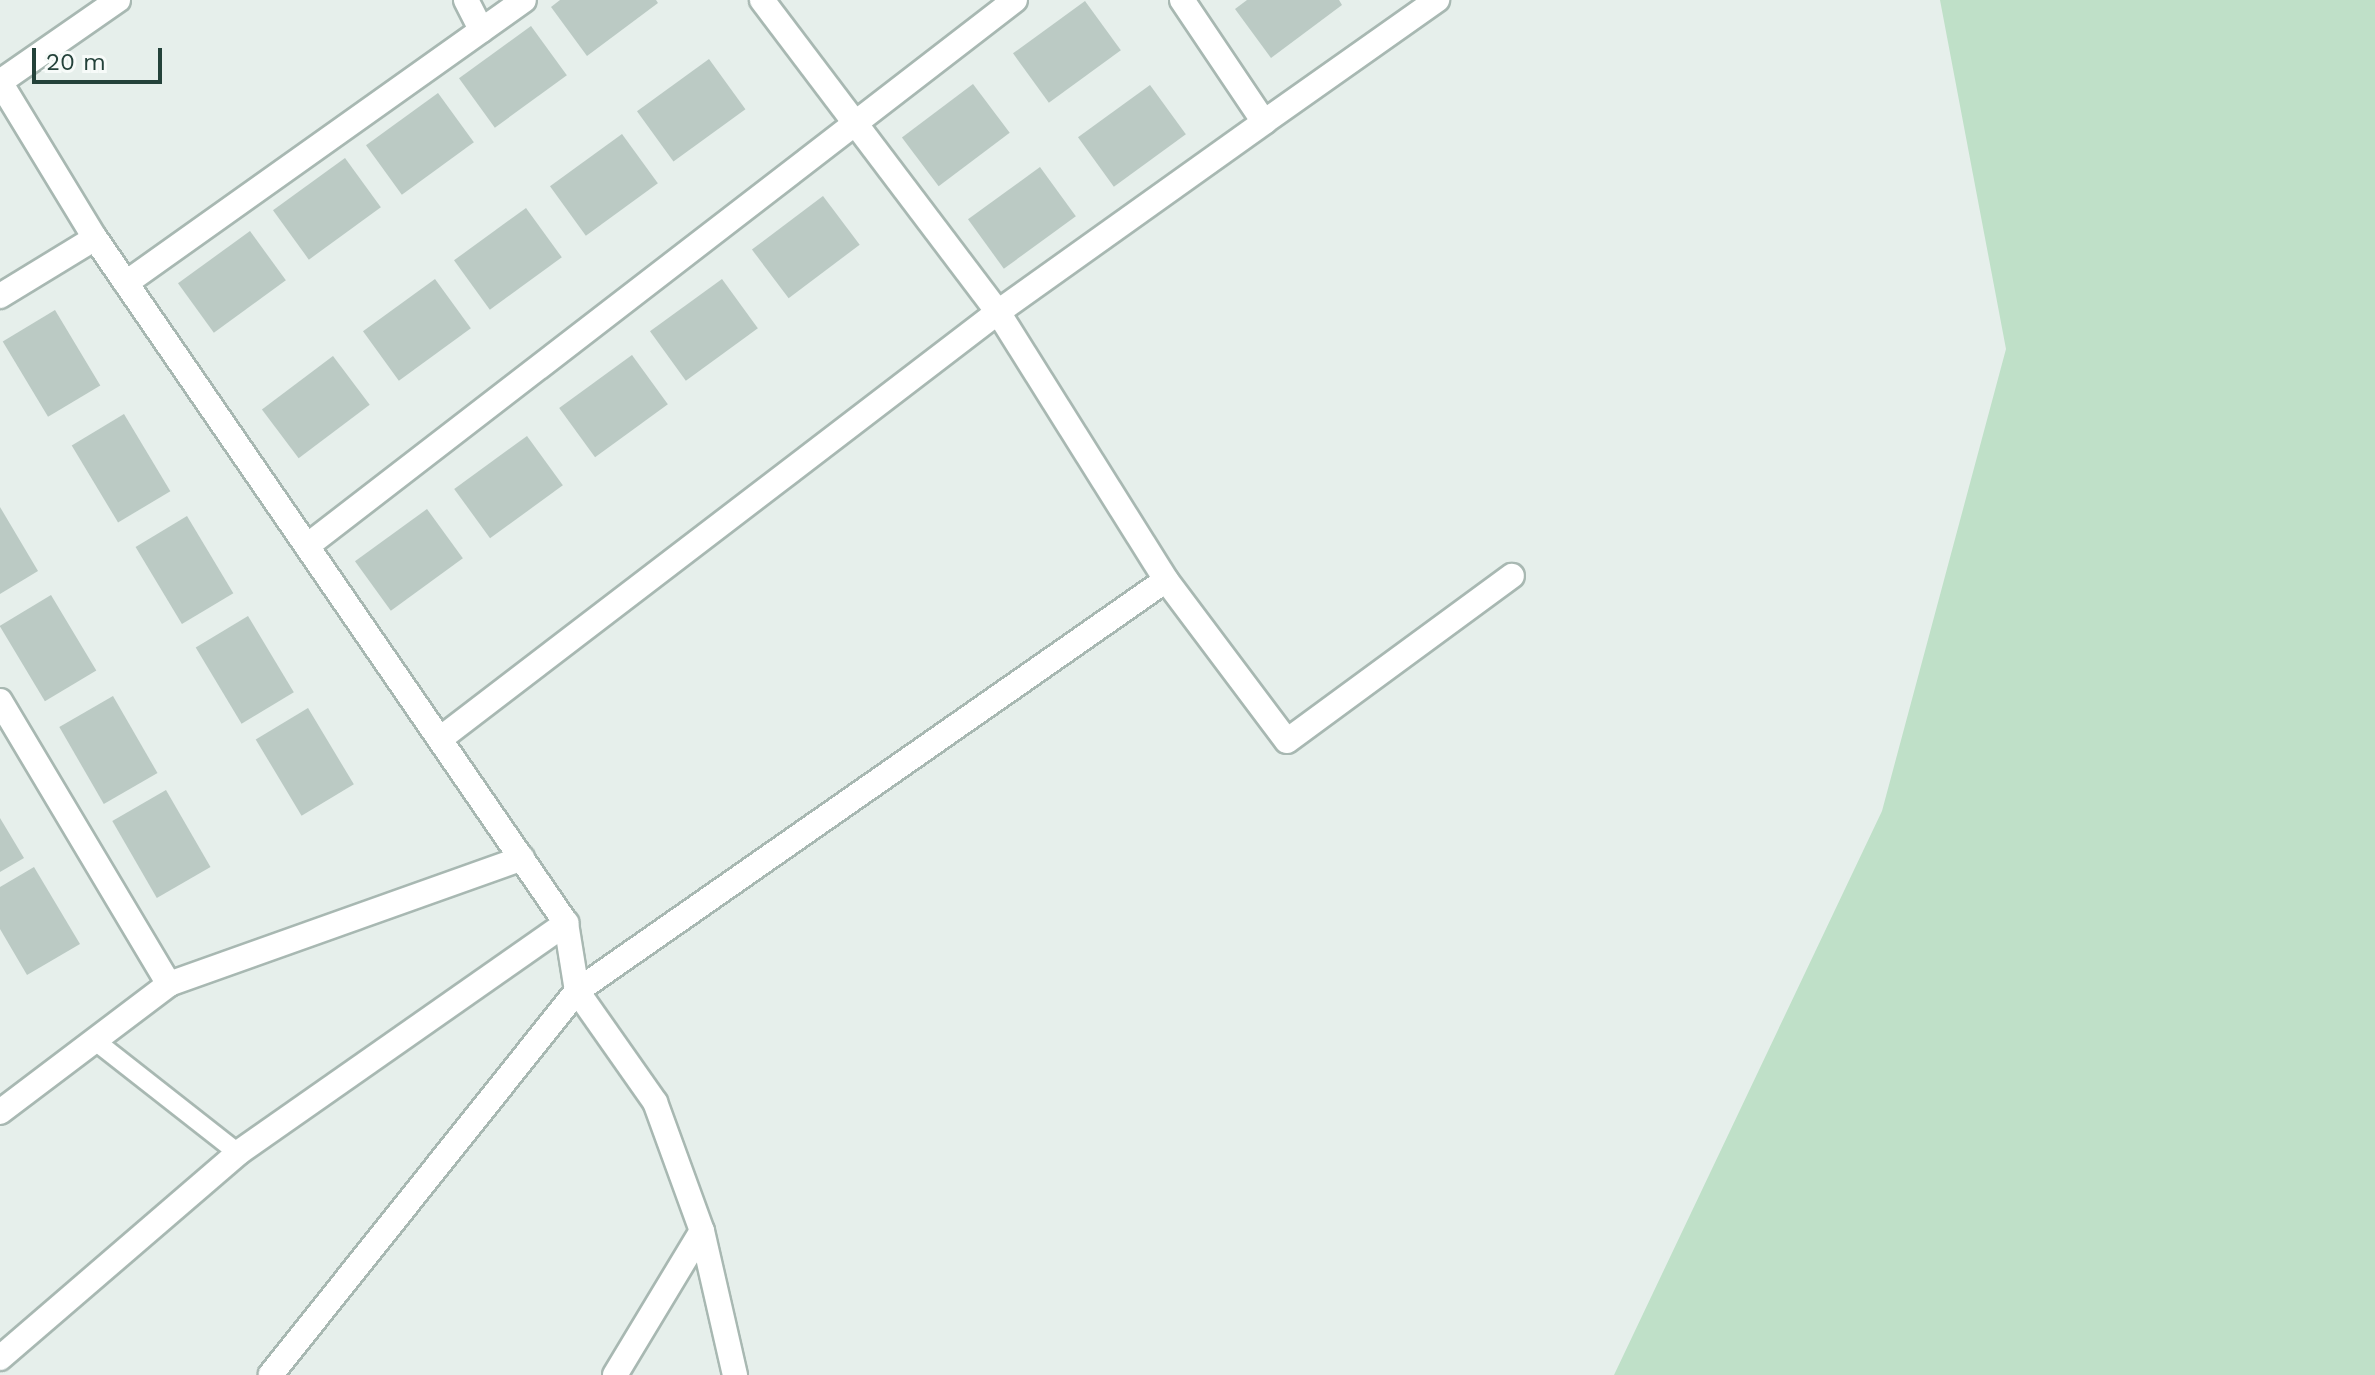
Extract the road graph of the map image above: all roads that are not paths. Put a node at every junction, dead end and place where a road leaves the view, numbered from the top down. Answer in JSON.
{"nodes":[{"id":1,"x":118,"y":0,"type":"edge"},
{"id":2,"x":466,"y":0,"type":"edge"},
{"id":3,"x":524,"y":0,"type":"edge"},
{"id":4,"x":762,"y":0,"type":"edge"},
{"id":5,"x":1015,"y":0,"type":"edge"},
{"id":6,"x":1182,"y":0,"type":"edge"},
{"id":7,"x":1437,"y":0,"type":"edge"},
{"id":8,"x":481,"y":30,"type":"junction"},
{"id":9,"x":0,"y":82,"type":"edge"},
{"id":10,"x":1264,"y":122,"type":"junction"},
{"id":11,"x":854,"y":124,"type":"junction"},
{"id":12,"x":95,"y":238,"type":"junction"},
{"id":13,"x":126,"y":283,"type":"junction"},
{"id":14,"x":0,"y":296,"type":"edge"},
{"id":15,"x":998,"y":312,"type":"junction"},
{"id":16,"x":307,"y":546,"type":"junction"},
{"id":17,"x":1512,"y":576,"type":"dead end"},
{"id":18,"x":1166,"y":580,"type":"junction"},
{"id":19,"x":0,"y":701,"type":"edge"},
{"id":20,"x":440,"y":739,"type":"junction"},
{"id":21,"x":522,"y":858,"type":"junction"},
{"id":22,"x":566,"y":923,"type":"junction"},
{"id":23,"x":169,"y":984,"type":"junction"},
{"id":24,"x":577,"y":991,"type":"junction"},
{"id":25,"x":94,"y":1040,"type":"junction"},
{"id":26,"x":0,"y":1112,"type":"edge"},
{"id":27,"x":238,"y":1153,"type":"junction"},
{"id":28,"x":702,"y":1231,"type":"junction"},
{"id":29,"x":0,"y":1358,"type":"edge"},
{"id":30,"x":271,"y":1375,"type":"edge"},
{"id":31,"x":615,"y":1375,"type":"edge"},
{"id":32,"x":735,"y":1375,"type":"edge"}],
"edges":[{"from":1,"to":9,"type":"street"},
{"from":2,"to":8,"type":"street"},
{"from":3,"to":8,"type":"street"},
{"from":4,"to":11,"type":"street"},
{"from":5,"to":11,"type":"street"},
{"from":6,"to":10,"type":"street"},
{"from":7,"to":10,"type":"street"},
{"from":8,"to":13,"type":"street"},
{"from":9,"to":12,"type":"street"},
{"from":10,"to":15,"type":"street"},
{"from":11,"to":15,"type":"street"},
{"from":11,"to":16,"type":"street"},
{"from":12,"to":13,"type":"street"},
{"from":12,"to":14,"type":"street"},
{"from":13,"to":16,"type":"street"},
{"from":15,"to":18,"type":"street"},
{"from":15,"to":20,"type":"street"},
{"from":16,"to":20,"type":"street"},
{"from":17,"to":18,"type":"street"},
{"from":18,"to":24,"type":"street"},
{"from":19,"to":23,"type":"street"},
{"from":20,"to":21,"type":"street"},
{"from":21,"to":22,"type":"street"},
{"from":21,"to":23,"type":"street"},
{"from":22,"to":24,"type":"street"},
{"from":22,"to":27,"type":"street"},
{"from":23,"to":25,"type":"street"},
{"from":24,"to":28,"type":"street"},
{"from":24,"to":30,"type":"street"},
{"from":25,"to":26,"type":"street"},
{"from":25,"to":27,"type":"lane"},
{"from":27,"to":29,"type":"street"},
{"from":28,"to":31,"type":"street"},
{"from":28,"to":32,"type":"street"}]}
